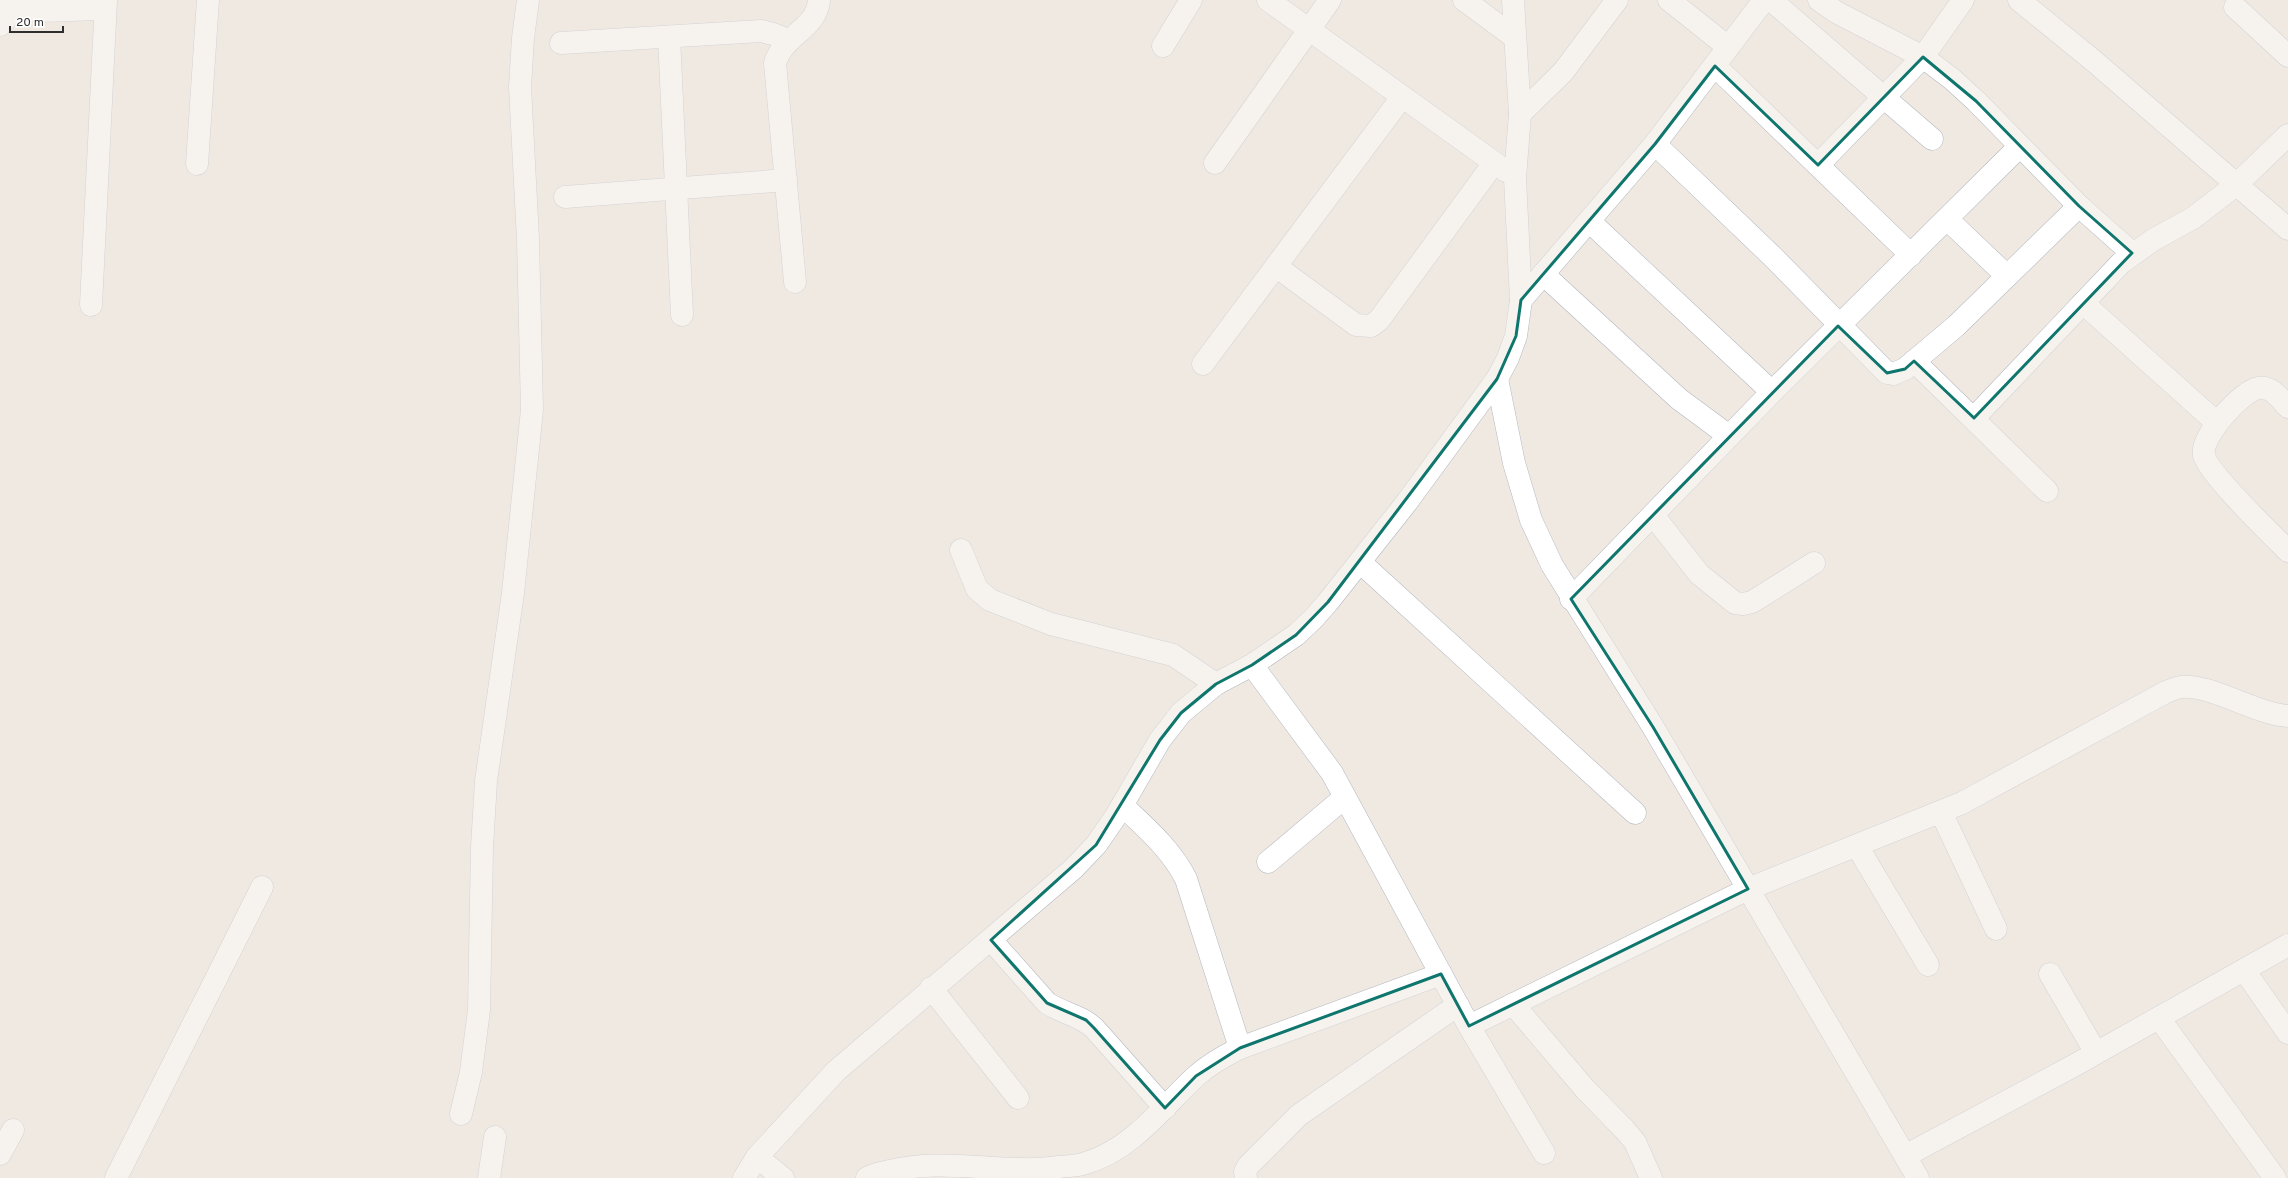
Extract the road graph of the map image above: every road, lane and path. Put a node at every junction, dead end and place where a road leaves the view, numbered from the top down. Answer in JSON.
{"nodes":[{"id":1,"x":208,"y":0,"type":"edge"},
{"id":2,"x":528,"y":0,"type":"edge"},
{"id":3,"x":819,"y":0,"type":"edge"},
{"id":4,"x":1191,"y":0,"type":"edge"},
{"id":5,"x":1268,"y":0,"type":"edge"},
{"id":6,"x":1330,"y":0,"type":"edge"},
{"id":7,"x":1464,"y":0,"type":"edge"},
{"id":8,"x":1513,"y":0,"type":"edge"},
{"id":9,"x":1617,"y":0,"type":"edge"},
{"id":10,"x":1669,"y":0,"type":"edge"},
{"id":11,"x":1764,"y":0,"type":"edge"},
{"id":12,"x":1772,"y":0,"type":"edge"},
{"id":13,"x":1819,"y":0,"type":"edge"},
{"id":14,"x":1963,"y":0,"type":"edge"},
{"id":15,"x":2019,"y":0,"type":"edge"},
{"id":16,"x":106,"y":4,"type":"edge"},
{"id":17,"x":7,"y":7,"type":"edge"},
{"id":18,"x":2235,"y":7,"type":"dead end"},
{"id":19,"x":0,"y":25,"type":"edge"},
{"id":20,"x":1309,"y":30,"type":"junction"},
{"id":21,"x":669,"y":37,"type":"junction"},
{"id":22,"x":1514,"y":37,"type":"junction"},
{"id":23,"x":788,"y":40,"type":"junction"},
{"id":24,"x":561,"y":43,"type":"dead end"},
{"id":25,"x":1163,"y":46,"type":"dead end"},
{"id":26,"x":1728,"y":47,"type":"junction"},
{"id":27,"x":2288,"y":56,"type":"edge"},
{"id":28,"x":1922,"y":57,"type":"junction"},
{"id":29,"x":1715,"y":66,"type":"junction"},
{"id":30,"x":1402,"y":97,"type":"junction"},
{"id":31,"x":1885,"y":97,"type":"junction"},
{"id":32,"x":1520,"y":114,"type":"junction"},
{"id":33,"x":2288,"y":135,"type":"edge"},
{"id":34,"x":1932,"y":139,"type":"dead end"},
{"id":35,"x":1655,"y":144,"type":"junction"},
{"id":36,"x":2019,"y":147,"type":"junction"},
{"id":37,"x":1215,"y":163,"type":"dead end"},
{"id":38,"x":1494,"y":163,"type":"junction"},
{"id":39,"x":197,"y":164,"type":"dead end"},
{"id":40,"x":1818,"y":165,"type":"junction"},
{"id":41,"x":1515,"y":178,"type":"junction"},
{"id":42,"x":786,"y":180,"type":"junction"},
{"id":43,"x":2236,"y":185,"type":"junction"},
{"id":44,"x":677,"y":189,"type":"junction"},
{"id":45,"x":565,"y":198,"type":"dead end"},
{"id":46,"x":2078,"y":206,"type":"junction"},
{"id":47,"x":1947,"y":219,"type":"junction"},
{"id":48,"x":1589,"y":220,"type":"junction"},
{"id":49,"x":2288,"y":229,"type":"edge"},
{"id":50,"x":2132,"y":253,"type":"junction"},
{"id":51,"x":1911,"y":254,"type":"junction"},
{"id":52,"x":1277,"y":267,"type":"junction"},
{"id":53,"x":1543,"y":274,"type":"junction"},
{"id":54,"x":2007,"y":276,"type":"junction"},
{"id":55,"x":795,"y":282,"type":"dead end"},
{"id":56,"x":1521,"y":300,"type":"junction"},
{"id":57,"x":2082,"y":303,"type":"junction"},
{"id":58,"x":91,"y":305,"type":"dead end"},
{"id":59,"x":682,"y":316,"type":"dead end"},
{"id":60,"x":1838,"y":326,"type":"junction"},
{"id":61,"x":1914,"y":361,"type":"junction"},
{"id":62,"x":1203,"y":364,"type":"dead end"},
{"id":63,"x":1497,"y":378,"type":"junction"},
{"id":64,"x":1772,"y":392,"type":"junction"},
{"id":65,"x":2288,"y":407,"type":"edge"},
{"id":66,"x":1974,"y":418,"type":"junction"},
{"id":67,"x":2217,"y":423,"type":"junction"},
{"id":68,"x":1729,"y":436,"type":"junction"},
{"id":69,"x":2047,"y":491,"type":"dead end"},
{"id":70,"x":1653,"y":515,"type":"junction"},
{"id":71,"x":961,"y":550,"type":"dead end"},
{"id":72,"x":2288,"y":551,"type":"edge"},
{"id":73,"x":1360,"y":562,"type":"junction"},
{"id":74,"x":1814,"y":563,"type":"dead end"},
{"id":75,"x":1571,"y":599,"type":"junction"},
{"id":76,"x":1252,"y":665,"type":"junction"},
{"id":77,"x":1216,"y":684,"type":"junction"},
{"id":78,"x":2288,"y":716,"type":"edge"},
{"id":79,"x":1345,"y":797,"type":"junction"},
{"id":80,"x":1122,"y":805,"type":"junction"},
{"id":81,"x":1635,"y":812,"type":"dead end"},
{"id":82,"x":1941,"y":812,"type":"junction"},
{"id":83,"x":1857,"y":846,"type":"junction"},
{"id":84,"x":1268,"y":862,"type":"dead end"},
{"id":85,"x":262,"y":887,"type":"dead end"},
{"id":86,"x":1748,"y":889,"type":"junction"},
{"id":87,"x":1996,"y":928,"type":"dead end"},
{"id":88,"x":991,"y":940,"type":"junction"},
{"id":89,"x":2288,"y":944,"type":"edge"},
{"id":90,"x":1928,"y":965,"type":"dead end"},
{"id":91,"x":2244,"y":970,"type":"junction"},
{"id":92,"x":1441,"y":974,"type":"junction"},
{"id":93,"x":2050,"y":974,"type":"dead end"},
{"id":94,"x":931,"y":988,"type":"junction"},
{"id":95,"x":1513,"y":1004,"type":"junction"},
{"id":96,"x":1458,"y":1005,"type":"junction"},
{"id":97,"x":2158,"y":1018,"type":"junction"},
{"id":98,"x":1469,"y":1026,"type":"junction"},
{"id":99,"x":2288,"y":1033,"type":"edge"},
{"id":100,"x":1240,"y":1048,"type":"junction"},
{"id":101,"x":2096,"y":1053,"type":"junction"},
{"id":102,"x":1018,"y":1098,"type":"dead end"},
{"id":103,"x":1164,"y":1108,"type":"junction"},
{"id":104,"x":461,"y":1114,"type":"dead end"},
{"id":105,"x":13,"y":1130,"type":"dead end"},
{"id":106,"x":496,"y":1137,"type":"dead end"},
{"id":107,"x":1544,"y":1152,"type":"dead end"},
{"id":108,"x":0,"y":1154,"type":"edge"},
{"id":109,"x":757,"y":1157,"type":"junction"},
{"id":110,"x":1909,"y":1171,"type":"edge"},
{"id":111,"x":989,"y":1174,"type":"edge"},
{"id":112,"x":116,"y":1178,"type":"edge"},
{"id":113,"x":489,"y":1178,"type":"edge"},
{"id":114,"x":744,"y":1178,"type":"edge"},
{"id":115,"x":783,"y":1178,"type":"edge"},
{"id":116,"x":867,"y":1178,"type":"edge"},
{"id":117,"x":1246,"y":1178,"type":"edge"},
{"id":118,"x":1651,"y":1178,"type":"edge"},
{"id":119,"x":2275,"y":1178,"type":"edge"}],
"edges":[{"from":1,"to":39,"type":"street"},
{"from":2,"to":104,"type":"street"},
{"from":3,"to":23,"type":"street"},
{"from":4,"to":25,"type":"street"},
{"from":5,"to":20,"type":"street"},
{"from":6,"to":20,"type":"street"},
{"from":7,"to":22,"type":"street"},
{"from":8,"to":22,"type":"street"},
{"from":9,"to":32,"type":"street"},
{"from":10,"to":26,"type":"street"},
{"from":11,"to":26,"type":"street"},
{"from":12,"to":31,"type":"street"},
{"from":13,"to":28,"type":"street"},
{"from":14,"to":28,"type":"street"},
{"from":15,"to":43,"type":"street"},
{"from":16,"to":17,"type":"street"},
{"from":16,"to":58,"type":"street"},
{"from":17,"to":19,"type":"street"},
{"from":18,"to":27,"type":"street"},
{"from":20,"to":30,"type":"street"},
{"from":20,"to":37,"type":"street"},
{"from":21,"to":23,"type":"street"},
{"from":21,"to":24,"type":"street"},
{"from":21,"to":44,"type":"street"},
{"from":22,"to":32,"type":"street"},
{"from":23,"to":42,"type":"street"},
{"from":26,"to":29,"type":"street"},
{"from":28,"to":31,"type":"street"},
{"from":28,"to":36,"type":"street"},
{"from":29,"to":35,"type":"street"},
{"from":29,"to":40,"type":"street"},
{"from":30,"to":38,"type":"street"},
{"from":30,"to":52,"type":"street"},
{"from":31,"to":34,"type":"street"},
{"from":31,"to":40,"type":"street"},
{"from":32,"to":41,"type":"street"},
{"from":33,"to":43,"type":"street"},
{"from":35,"to":48,"type":"street"},
{"from":35,"to":60,"type":"street"},
{"from":36,"to":46,"type":"street"},
{"from":36,"to":47,"type":"street"},
{"from":38,"to":41,"type":"street"},
{"from":38,"to":52,"type":"street"},
{"from":40,"to":51,"type":"street"},
{"from":41,"to":56,"type":"street"},
{"from":42,"to":44,"type":"street"},
{"from":42,"to":55,"type":"street"},
{"from":43,"to":49,"type":"street"},
{"from":43,"to":50,"type":"street"},
{"from":44,"to":45,"type":"street"},
{"from":44,"to":59,"type":"street"},
{"from":46,"to":50,"type":"street"},
{"from":46,"to":54,"type":"street"},
{"from":47,"to":51,"type":"street"},
{"from":47,"to":54,"type":"street"},
{"from":48,"to":53,"type":"street"},
{"from":48,"to":64,"type":"street"},
{"from":50,"to":57,"type":"street"},
{"from":51,"to":60,"type":"street"},
{"from":52,"to":62,"type":"street"},
{"from":53,"to":56,"type":"street"},
{"from":53,"to":68,"type":"street"},
{"from":54,"to":61,"type":"street"},
{"from":56,"to":63,"type":"street"},
{"from":57,"to":66,"type":"street"},
{"from":57,"to":67,"type":"street"},
{"from":60,"to":61,"type":"street"},
{"from":60,"to":64,"type":"street"},
{"from":61,"to":66,"type":"street"},
{"from":63,"to":73,"type":"street"},
{"from":63,"to":75,"type":"street"},
{"from":64,"to":68,"type":"street"},
{"from":65,"to":67,"type":"street"},
{"from":66,"to":69,"type":"street"},
{"from":67,"to":72,"type":"street"},
{"from":68,"to":70,"type":"street"},
{"from":70,"to":74,"type":"street"},
{"from":70,"to":75,"type":"street"},
{"from":71,"to":77,"type":"street"},
{"from":73,"to":76,"type":"street"},
{"from":73,"to":81,"type":"street"},
{"from":75,"to":86,"type":"street"},
{"from":76,"to":77,"type":"street"},
{"from":76,"to":79,"type":"street"},
{"from":77,"to":80,"type":"street"},
{"from":78,"to":82,"type":"street"},
{"from":79,"to":84,"type":"street"},
{"from":79,"to":92,"type":"street"},
{"from":80,"to":88,"type":"street"},
{"from":80,"to":100,"type":"street"},
{"from":82,"to":83,"type":"street"},
{"from":82,"to":87,"type":"street"},
{"from":83,"to":86,"type":"street"},
{"from":83,"to":90,"type":"street"},
{"from":85,"to":112,"type":"street"},
{"from":86,"to":95,"type":"street"},
{"from":86,"to":110,"type":"street"},
{"from":88,"to":94,"type":"street"},
{"from":88,"to":103,"type":"street"},
{"from":89,"to":91,"type":"street"},
{"from":91,"to":97,"type":"street"},
{"from":91,"to":99,"type":"street"},
{"from":92,"to":96,"type":"street"},
{"from":92,"to":100,"type":"street"},
{"from":93,"to":101,"type":"street"},
{"from":94,"to":102,"type":"street"},
{"from":94,"to":109,"type":"street"},
{"from":95,"to":98,"type":"street"},
{"from":95,"to":118,"type":"street"},
{"from":96,"to":98,"type":"street"},
{"from":96,"to":117,"type":"street"},
{"from":97,"to":101,"type":"street"},
{"from":97,"to":119,"type":"street"},
{"from":98,"to":107,"type":"street"},
{"from":100,"to":103,"type":"street"},
{"from":101,"to":110,"type":"street"},
{"from":103,"to":111,"type":"street"},
{"from":105,"to":108,"type":"street"},
{"from":106,"to":113,"type":"street"},
{"from":109,"to":114,"type":"street"},
{"from":109,"to":115,"type":"street"},
{"from":111,"to":116,"type":"street"}]}
